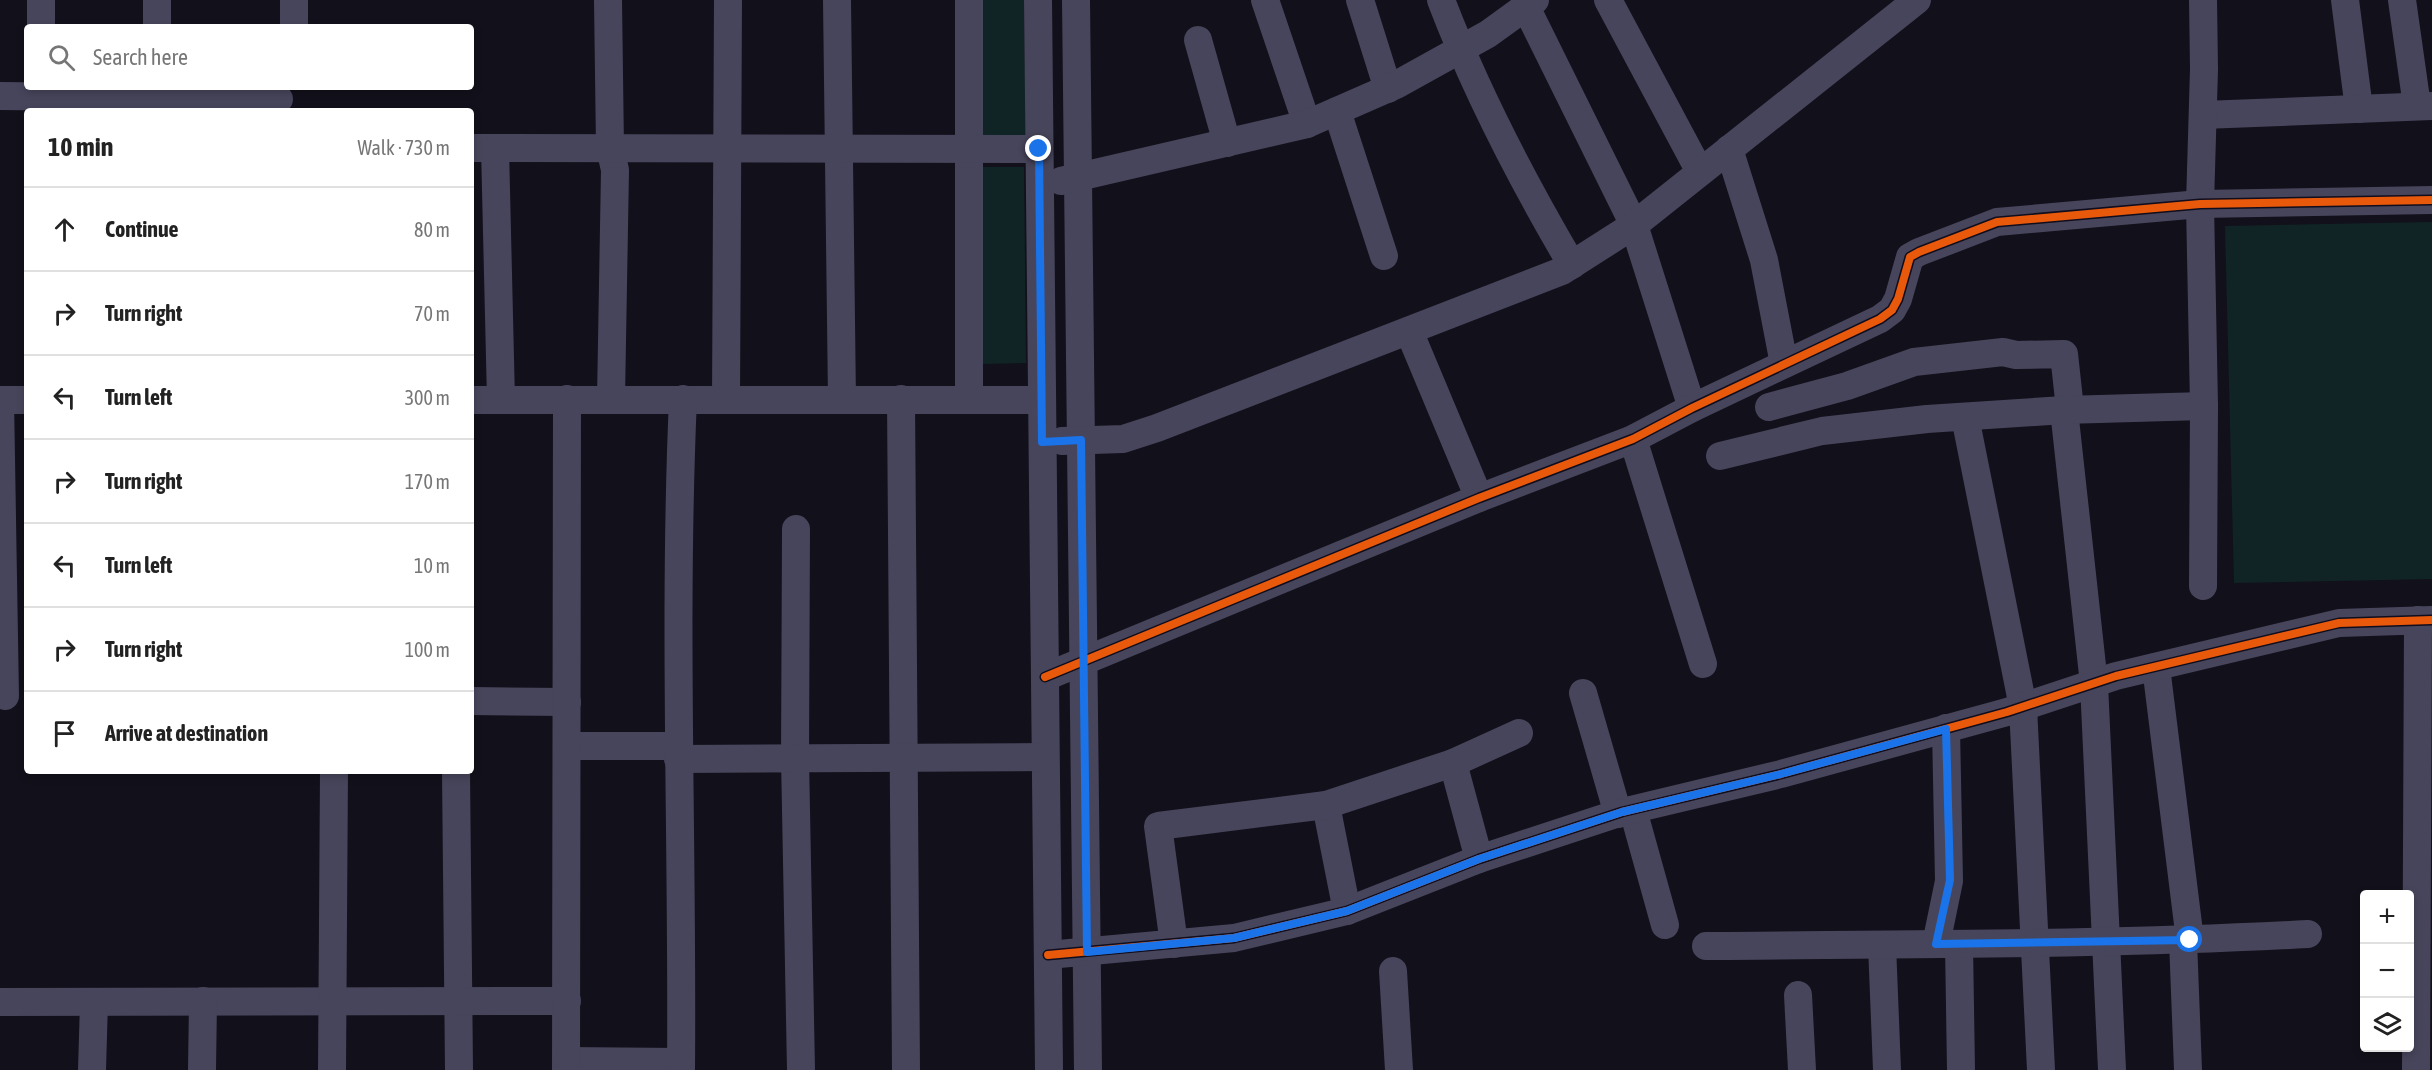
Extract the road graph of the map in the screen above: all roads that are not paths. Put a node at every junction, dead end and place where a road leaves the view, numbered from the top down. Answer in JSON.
{"nodes":[{"id":1,"x":41,"y":0,"type":"edge"},
{"id":2,"x":157,"y":0,"type":"edge"},
{"id":3,"x":294,"y":0,"type":"edge"},
{"id":4,"x":608,"y":0,"type":"edge"},
{"id":5,"x":728,"y":0,"type":"edge"},
{"id":6,"x":837,"y":0,"type":"edge"},
{"id":7,"x":969,"y":0,"type":"edge"},
{"id":8,"x":1038,"y":0,"type":"edge"},
{"id":9,"x":1076,"y":0,"type":"edge"},
{"id":10,"x":1265,"y":0,"type":"edge"},
{"id":11,"x":1360,"y":0,"type":"edge"},
{"id":12,"x":1440,"y":0,"type":"edge"},
{"id":13,"x":1608,"y":0,"type":"edge"},
{"id":14,"x":1917,"y":0,"type":"edge"},
{"id":15,"x":2203,"y":0,"type":"edge"},
{"id":16,"x":2345,"y":0,"type":"edge"},
{"id":17,"x":2402,"y":0,"type":"edge"},
{"id":18,"x":1530,"y":4,"type":"edge"},
{"id":19,"x":42,"y":24,"type":"edge"},
{"id":20,"x":157,"y":24,"type":"edge"},
{"id":21,"x":294,"y":24,"type":"edge"},
{"id":22,"x":1197,"y":40,"type":"dead end"},
{"id":23,"x":1460,"y":50,"type":"junction"},
{"id":24,"x":1388,"y":89,"type":"junction"},
{"id":25,"x":0,"y":96,"type":"edge"},
{"id":26,"x":43,"y":98,"type":"edge"},
{"id":27,"x":157,"y":98,"type":"edge"},
{"id":28,"x":279,"y":99,"type":"edge"},
{"id":29,"x":2424,"y":106,"type":"edge"},
{"id":30,"x":2359,"y":109,"type":"junction"},
{"id":31,"x":1337,"y":111,"type":"junction"},
{"id":32,"x":2203,"y":115,"type":"junction"},
{"id":33,"x":1307,"y":124,"type":"junction"},
{"id":34,"x":1227,"y":143,"type":"junction"},
{"id":35,"x":483,"y":148,"type":"edge"},
{"id":36,"x":610,"y":148,"type":"junction"},
{"id":37,"x":727,"y":148,"type":"junction"},
{"id":38,"x":839,"y":148,"type":"junction"},
{"id":39,"x":970,"y":148,"type":"junction"},
{"id":40,"x":1039,"y":149,"type":"junction"},
{"id":41,"x":1729,"y":149,"type":"junction"},
{"id":42,"x":1700,"y":172,"type":"junction"},
{"id":43,"x":1078,"y":179,"type":"junction"},
{"id":44,"x":1039,"y":184,"type":"junction"},
{"id":45,"x":2432,"y":200,"type":"edge"},
{"id":46,"x":2200,"y":204,"type":"junction"},
{"id":47,"x":1634,"y":225,"type":"junction"},
{"id":48,"x":1384,"y":256,"type":"dead end"},
{"id":49,"x":1572,"y":265,"type":"junction"},
{"id":50,"x":1409,"y":331,"type":"junction"},
{"id":51,"x":1784,"y":364,"type":"junction"},
{"id":52,"x":567,"y":399,"type":"junction"},
{"id":53,"x":611,"y":399,"type":"junction"},
{"id":54,"x":683,"y":399,"type":"junction"},
{"id":55,"x":726,"y":399,"type":"junction"},
{"id":56,"x":901,"y":399,"type":"junction"},
{"id":57,"x":969,"y":399,"type":"junction"},
{"id":58,"x":24,"y":400,"type":"edge"},
{"id":59,"x":474,"y":400,"type":"edge"},
{"id":60,"x":501,"y":400,"type":"junction"},
{"id":61,"x":842,"y":400,"type":"junction"},
{"id":62,"x":1042,"y":400,"type":"junction"},
{"id":63,"x":2204,"y":406,"type":"junction"},
{"id":64,"x":1768,"y":407,"type":"dead end"},
{"id":65,"x":1692,"y":408,"type":"junction"},
{"id":66,"x":2067,"y":410,"type":"junction"},
{"id":67,"x":1965,"y":417,"type":"junction"},
{"id":68,"x":1633,"y":439,"type":"junction"},
{"id":69,"x":1081,"y":440,"type":"junction"},
{"id":70,"x":1042,"y":442,"type":"junction"},
{"id":71,"x":1720,"y":456,"type":"dead end"},
{"id":72,"x":1479,"y":498,"type":"junction"},
{"id":73,"x":796,"y":529,"type":"dead end"},
{"id":74,"x":2203,"y":586,"type":"dead end"},
{"id":75,"x":2425,"y":620,"type":"edge"},
{"id":76,"x":1083,"y":660,"type":"junction"},
{"id":77,"x":1703,"y":664,"type":"dead end"},
{"id":78,"x":2156,"y":667,"type":"junction"},
{"id":79,"x":1045,"y":677,"type":"junction"},
{"id":80,"x":2094,"y":684,"type":"junction"},
{"id":81,"x":1583,"y":693,"type":"dead end"},
{"id":82,"x":11,"y":696,"type":"edge"},
{"id":83,"x":474,"y":701,"type":"edge"},
{"id":84,"x":567,"y":702,"type":"junction"},
{"id":85,"x":2024,"y":706,"type":"junction"},
{"id":86,"x":1946,"y":729,"type":"junction"},
{"id":87,"x":1519,"y":733,"type":"dead end"},
{"id":88,"x":567,"y":746,"type":"junction"},
{"id":89,"x":678,"y":753,"type":"junction"},
{"id":90,"x":1046,"y":756,"type":"junction"},
{"id":91,"x":903,"y":758,"type":"junction"},
{"id":92,"x":795,"y":759,"type":"junction"},
{"id":93,"x":1454,"y":763,"type":"junction"},
{"id":94,"x":334,"y":774,"type":"edge"},
{"id":95,"x":456,"y":774,"type":"edge"},
{"id":96,"x":1326,"y":805,"type":"junction"},
{"id":97,"x":1625,"y":812,"type":"junction"},
{"id":98,"x":1479,"y":859,"type":"junction"},
{"id":99,"x":1347,"y":911,"type":"junction"},
{"id":100,"x":1665,"y":925,"type":"dead end"},
{"id":101,"x":2308,"y":934,"type":"dead end"},
{"id":102,"x":2187,"y":940,"type":"junction"},
{"id":103,"x":2108,"y":942,"type":"junction"},
{"id":104,"x":1174,"y":944,"type":"junction"},
{"id":105,"x":1948,"y":944,"type":"junction"},
{"id":106,"x":2035,"y":944,"type":"junction"},
{"id":107,"x":1882,"y":945,"type":"junction"},
{"id":108,"x":1706,"y":946,"type":"dead end"},
{"id":109,"x":1087,"y":952,"type":"junction"},
{"id":110,"x":1048,"y":955,"type":"junction"},
{"id":111,"x":1393,"y":971,"type":"dead end"},
{"id":112,"x":1798,"y":995,"type":"dead end"},
{"id":113,"x":203,"y":1001,"type":"junction"},
{"id":114,"x":333,"y":1001,"type":"junction"},
{"id":115,"x":458,"y":1001,"type":"junction"},
{"id":116,"x":567,"y":1001,"type":"junction"},
{"id":117,"x":0,"y":1002,"type":"edge"},
{"id":118,"x":94,"y":1002,"type":"junction"},
{"id":119,"x":566,"y":1065,"type":"edge"},
{"id":120,"x":681,"y":1066,"type":"edge"},
{"id":121,"x":92,"y":1070,"type":"edge"},
{"id":122,"x":202,"y":1070,"type":"edge"},
{"id":123,"x":332,"y":1070,"type":"edge"},
{"id":124,"x":459,"y":1070,"type":"edge"},
{"id":125,"x":801,"y":1070,"type":"edge"},
{"id":126,"x":906,"y":1070,"type":"edge"},
{"id":127,"x":1049,"y":1070,"type":"edge"},
{"id":128,"x":1088,"y":1070,"type":"edge"},
{"id":129,"x":1399,"y":1070,"type":"edge"},
{"id":130,"x":1802,"y":1070,"type":"edge"},
{"id":131,"x":1887,"y":1070,"type":"edge"},
{"id":132,"x":1961,"y":1070,"type":"edge"},
{"id":133,"x":2041,"y":1070,"type":"edge"},
{"id":134,"x":2112,"y":1070,"type":"edge"},
{"id":135,"x":2188,"y":1070,"type":"edge"},
{"id":136,"x":2416,"y":1070,"type":"edge"}],
"edges":[{"from":1,"to":19,"type":"street"},
{"from":2,"to":20,"type":"street"},
{"from":3,"to":21,"type":"street"},
{"from":4,"to":36,"type":"street"},
{"from":5,"to":37,"type":"street"},
{"from":6,"to":38,"type":"street"},
{"from":7,"to":39,"type":"street"},
{"from":8,"to":40,"type":"street"},
{"from":9,"to":43,"type":"street"},
{"from":10,"to":33,"type":"street"},
{"from":11,"to":24,"type":"street"},
{"from":12,"to":23,"type":"street"},
{"from":13,"to":42,"type":"street"},
{"from":14,"to":41,"type":"street"},
{"from":15,"to":32,"type":"street"},
{"from":16,"to":30,"type":"street"},
{"from":17,"to":29,"type":"street"},
{"from":18,"to":23,"type":"street"},
{"from":18,"to":47,"type":"street"},
{"from":22,"to":34,"type":"street"},
{"from":23,"to":24,"type":"street"},
{"from":23,"to":49,"type":"street"},
{"from":24,"to":31,"type":"street"},
{"from":25,"to":26,"type":"street"},
{"from":26,"to":27,"type":"street"},
{"from":27,"to":28,"type":"street"},
{"from":29,"to":30,"type":"street"},
{"from":30,"to":32,"type":"street"},
{"from":31,"to":33,"type":"street"},
{"from":31,"to":48,"type":"street"},
{"from":32,"to":46,"type":"street"},
{"from":33,"to":34,"type":"street"},
{"from":34,"to":43,"type":"street"},
{"from":35,"to":36,"type":"street"},
{"from":35,"to":60,"type":"street"},
{"from":36,"to":37,"type":"street"},
{"from":36,"to":53,"type":"street"},
{"from":37,"to":38,"type":"street"},
{"from":37,"to":55,"type":"street"},
{"from":38,"to":39,"type":"street"},
{"from":38,"to":61,"type":"street"},
{"from":39,"to":40,"type":"street"},
{"from":39,"to":57,"type":"street"},
{"from":40,"to":44,"type":"street"},
{"from":41,"to":42,"type":"street"},
{"from":41,"to":51,"type":"street"},
{"from":42,"to":47,"type":"street"},
{"from":43,"to":44,"type":"street"},
{"from":43,"to":69,"type":"street"},
{"from":44,"to":62,"type":"street"},
{"from":45,"to":46,"type":"street"},
{"from":46,"to":51,"type":"street"},
{"from":46,"to":63,"type":"street"},
{"from":47,"to":49,"type":"street"},
{"from":47,"to":65,"type":"street"},
{"from":49,"to":50,"type":"street"},
{"from":50,"to":69,"type":"street"},
{"from":50,"to":72,"type":"street"},
{"from":51,"to":65,"type":"street"},
{"from":52,"to":53,"type":"street"},
{"from":52,"to":60,"type":"street"},
{"from":52,"to":84,"type":"street"},
{"from":53,"to":54,"type":"street"},
{"from":54,"to":55,"type":"street"},
{"from":54,"to":89,"type":"street"},
{"from":55,"to":61,"type":"street"},
{"from":56,"to":57,"type":"street"},
{"from":56,"to":61,"type":"street"},
{"from":56,"to":91,"type":"street"},
{"from":57,"to":62,"type":"street"},
{"from":58,"to":82,"type":"street"},
{"from":59,"to":60,"type":"street"},
{"from":62,"to":70,"type":"street"},
{"from":63,"to":66,"type":"street"},
{"from":63,"to":74,"type":"street"},
{"from":64,"to":66,"type":"street"},
{"from":65,"to":68,"type":"street"},
{"from":66,"to":67,"type":"street"},
{"from":66,"to":80,"type":"street"},
{"from":67,"to":71,"type":"street"},
{"from":67,"to":85,"type":"street"},
{"from":68,"to":72,"type":"street"},
{"from":68,"to":77,"type":"street"},
{"from":69,"to":70,"type":"street"},
{"from":69,"to":76,"type":"street"},
{"from":70,"to":79,"type":"street"},
{"from":72,"to":76,"type":"street"},
{"from":73,"to":92,"type":"street"},
{"from":75,"to":78,"type":"street"},
{"from":75,"to":136,"type":"street"},
{"from":76,"to":79,"type":"street"},
{"from":76,"to":109,"type":"street"},
{"from":78,"to":80,"type":"street"},
{"from":78,"to":102,"type":"street"},
{"from":79,"to":90,"type":"street"},
{"from":80,"to":85,"type":"street"},
{"from":80,"to":103,"type":"street"},
{"from":81,"to":97,"type":"street"},
{"from":83,"to":84,"type":"street"},
{"from":84,"to":88,"type":"street"},
{"from":85,"to":86,"type":"street"},
{"from":85,"to":106,"type":"street"},
{"from":86,"to":97,"type":"street"},
{"from":86,"to":105,"type":"street"},
{"from":87,"to":93,"type":"street"},
{"from":88,"to":89,"type":"street"},
{"from":88,"to":116,"type":"street"},
{"from":89,"to":92,"type":"street"},
{"from":89,"to":120,"type":"street"},
{"from":90,"to":91,"type":"street"},
{"from":90,"to":110,"type":"street"},
{"from":91,"to":92,"type":"street"},
{"from":91,"to":126,"type":"street"},
{"from":92,"to":125,"type":"street"},
{"from":93,"to":96,"type":"street"},
{"from":93,"to":98,"type":"street"},
{"from":94,"to":114,"type":"street"},
{"from":95,"to":115,"type":"street"},
{"from":96,"to":99,"type":"street"},
{"from":96,"to":104,"type":"street"},
{"from":97,"to":98,"type":"street"},
{"from":97,"to":100,"type":"street"},
{"from":98,"to":99,"type":"street"},
{"from":99,"to":104,"type":"street"},
{"from":101,"to":102,"type":"street"},
{"from":102,"to":103,"type":"street"},
{"from":102,"to":135,"type":"street"},
{"from":103,"to":106,"type":"street"},
{"from":103,"to":134,"type":"street"},
{"from":104,"to":109,"type":"street"},
{"from":105,"to":106,"type":"street"},
{"from":105,"to":107,"type":"street"},
{"from":105,"to":132,"type":"street"},
{"from":106,"to":133,"type":"street"},
{"from":107,"to":108,"type":"street"},
{"from":107,"to":131,"type":"street"},
{"from":109,"to":110,"type":"street"},
{"from":109,"to":128,"type":"street"},
{"from":110,"to":127,"type":"street"},
{"from":111,"to":129,"type":"street"},
{"from":112,"to":130,"type":"street"},
{"from":113,"to":114,"type":"street"},
{"from":113,"to":118,"type":"street"},
{"from":113,"to":122,"type":"street"},
{"from":114,"to":115,"type":"street"},
{"from":114,"to":123,"type":"street"},
{"from":115,"to":116,"type":"street"},
{"from":115,"to":124,"type":"street"},
{"from":116,"to":119,"type":"street"},
{"from":117,"to":118,"type":"street"},
{"from":118,"to":121,"type":"street"},
{"from":119,"to":120,"type":"street"}]}
